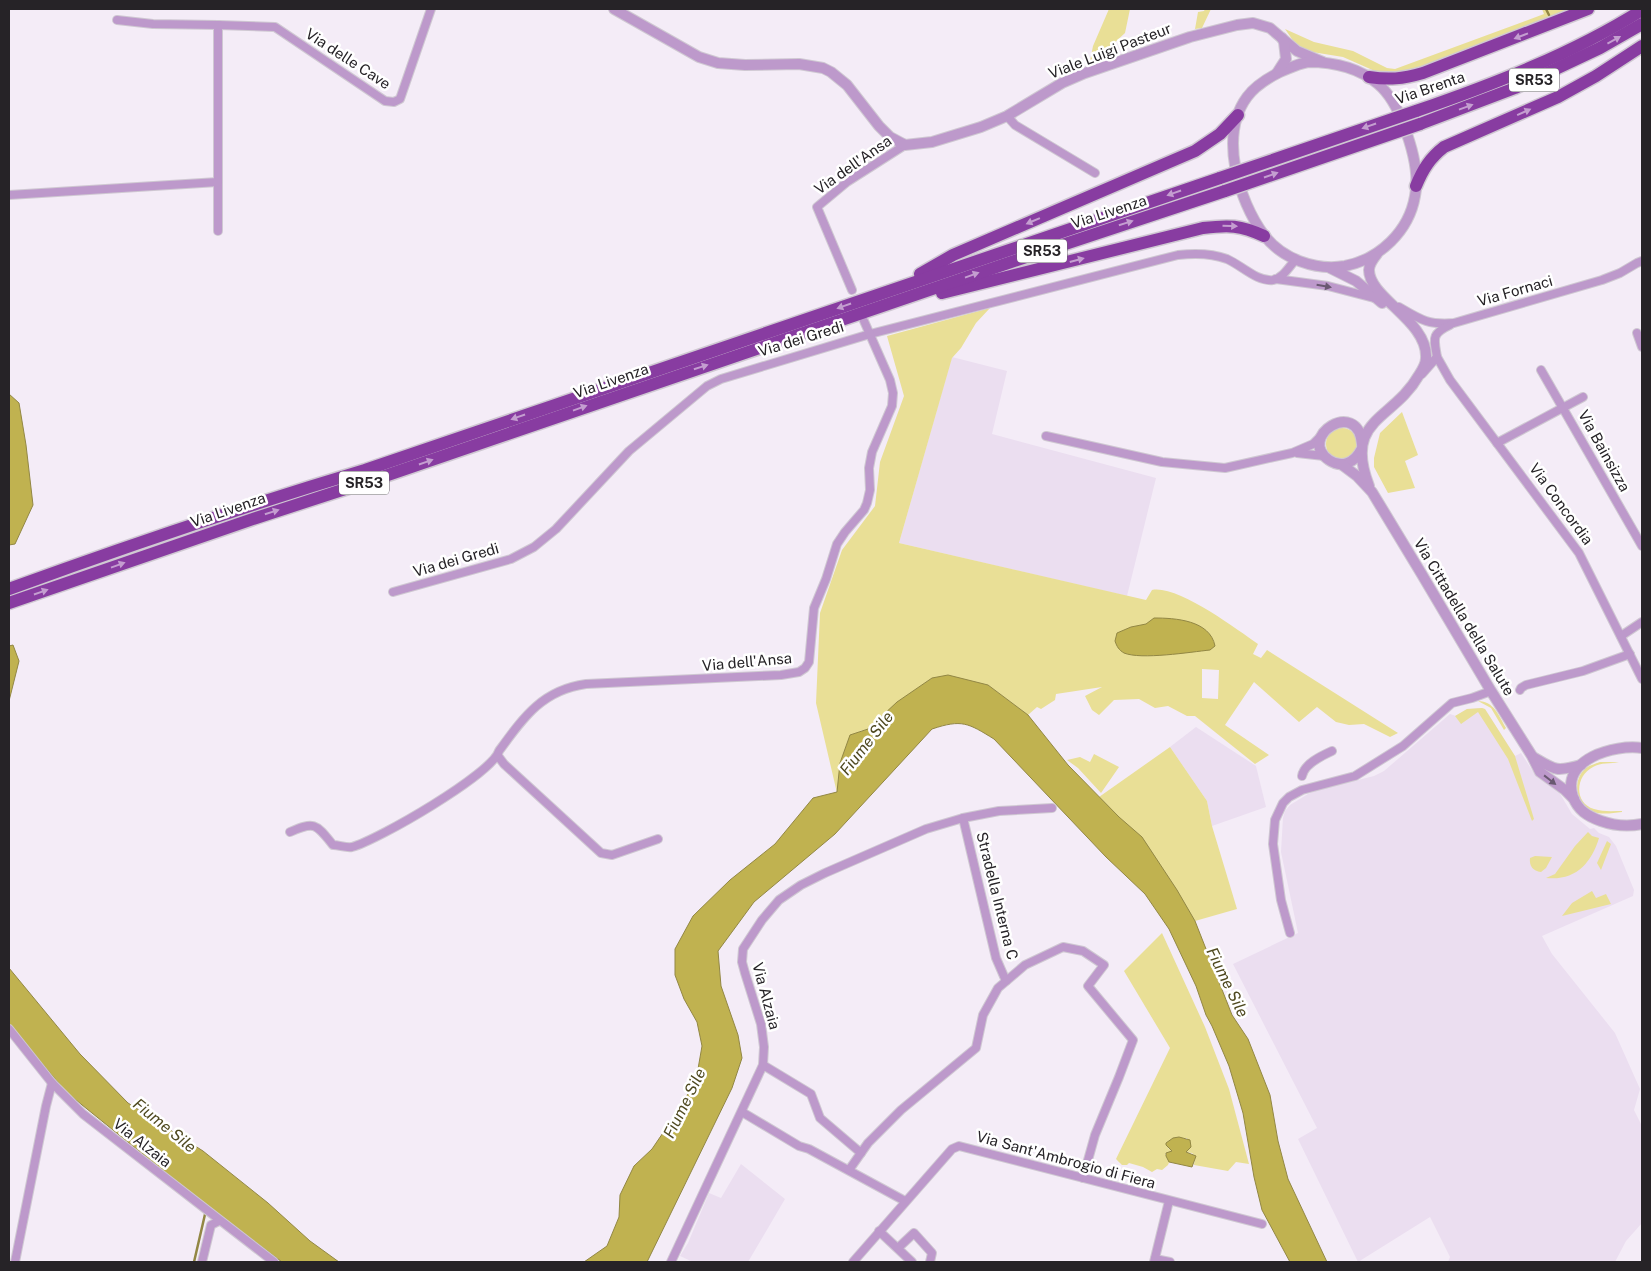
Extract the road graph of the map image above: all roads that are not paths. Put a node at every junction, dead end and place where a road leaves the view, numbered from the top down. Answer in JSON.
{"nodes":[{"id":1,"x":431,"y":9,"type":"edge"},
{"id":2,"x":614,"y":9,"type":"edge"},
{"id":3,"x":1588,"y":9,"type":"edge"},
{"id":4,"x":1642,"y":10,"type":"edge"},
{"id":5,"x":117,"y":20,"type":"dead end"},
{"id":6,"x":1642,"y":24,"type":"edge"},
{"id":7,"x":218,"y":26,"type":"junction"},
{"id":8,"x":1280,"y":36,"type":"junction"},
{"id":9,"x":1642,"y":46,"type":"edge"},
{"id":10,"x":1323,"y":62,"type":"junction"},
{"id":11,"x":1276,"y":74,"type":"junction"},
{"id":12,"x":1369,"y":77,"type":"junction"},
{"id":13,"x":1238,"y":115,"type":"junction"},
{"id":14,"x":1007,"y":116,"type":"junction"},
{"id":15,"x":905,"y":145,"type":"junction"},
{"id":16,"x":1094,"y":173,"type":"dead end"},
{"id":17,"x":1220,"y":178,"type":"joint"},
{"id":18,"x":218,"y":182,"type":"junction"},
{"id":19,"x":1416,"y":186,"type":"junction"},
{"id":20,"x":1225,"y":191,"type":"joint"},
{"id":21,"x":9,"y":195,"type":"edge"},
{"id":22,"x":218,"y":231,"type":"dead end"},
{"id":23,"x":1264,"y":236,"type":"junction"},
{"id":24,"x":1378,"y":253,"type":"junction"},
{"id":25,"x":1642,"y":256,"type":"edge"},
{"id":26,"x":1296,"y":259,"type":"junction"},
{"id":27,"x":1642,"y":262,"type":"edge"},
{"id":28,"x":1330,"y":268,"type":"junction"},
{"id":29,"x":1276,"y":279,"type":"junction"},
{"id":30,"x":852,"y":290,"type":"dead end"},
{"id":31,"x":892,"y":296,"type":"junction"},
{"id":32,"x":1377,"y":298,"type":"junction"},
{"id":33,"x":1390,"y":302,"type":"junction"},
{"id":34,"x":864,"y":321,"type":"dead end"},
{"id":35,"x":1454,"y":323,"type":"junction"},
{"id":36,"x":1637,"y":333,"type":"dead end"},
{"id":37,"x":870,"y":334,"type":"junction"},
{"id":38,"x":1642,"y":348,"type":"edge"},
{"id":39,"x":1437,"y":357,"type":"junction"},
{"id":40,"x":1541,"y":370,"type":"dead end"},
{"id":41,"x":1415,"y":382,"type":"junction"},
{"id":42,"x":1583,"y":397,"type":"dead end"},
{"id":43,"x":1564,"y":407,"type":"junction"},
{"id":44,"x":1379,"y":416,"type":"junction"},
{"id":45,"x":1352,"y":425,"type":"junction"},
{"id":46,"x":1322,"y":435,"type":"junction"},
{"id":47,"x":1046,"y":436,"type":"dead end"},
{"id":48,"x":1497,"y":443,"type":"junction"},
{"id":49,"x":1362,"y":447,"type":"junction"},
{"id":50,"x":1292,"y":453,"type":"junction"},
{"id":51,"x":1324,"y":456,"type":"junction"},
{"id":52,"x":1341,"y":464,"type":"junction"},
{"id":53,"x":1372,"y":492,"type":"junction"},
{"id":54,"x":1642,"y":546,"type":"edge"},
{"id":55,"x":9,"y":589,"type":"edge"},
{"id":56,"x":393,"y":592,"type":"dead end"},
{"id":57,"x":9,"y":603,"type":"edge"},
{"id":58,"x":1642,"y":622,"type":"edge"},
{"id":59,"x":1621,"y":636,"type":"junction"},
{"id":60,"x":1630,"y":654,"type":"junction"},
{"id":61,"x":1642,"y":679,"type":"edge"},
{"id":62,"x":1520,"y":690,"type":"dead end"},
{"id":63,"x":1491,"y":691,"type":"junction"},
{"id":64,"x":1642,"y":748,"type":"edge"},
{"id":65,"x":1332,"y":751,"type":"dead end"},
{"id":66,"x":498,"y":756,"type":"junction"},
{"id":67,"x":1532,"y":756,"type":"junction"},
{"id":68,"x":1581,"y":765,"type":"junction"},
{"id":69,"x":1302,"y":776,"type":"dead end"},
{"id":70,"x":1574,"y":799,"type":"junction"},
{"id":71,"x":1052,"y":808,"type":"dead end"},
{"id":72,"x":963,"y":818,"type":"junction"},
{"id":73,"x":1642,"y":824,"type":"edge"},
{"id":74,"x":290,"y":832,"type":"dead end"},
{"id":75,"x":658,"y":839,"type":"dead end"},
{"id":76,"x":1290,"y":933,"type":"dead end"},
{"id":77,"x":1006,"y":981,"type":"junction"},
{"id":78,"x":9,"y":1029,"type":"edge"},
{"id":79,"x":763,"y":1065,"type":"junction"},
{"id":80,"x":52,"y":1083,"type":"junction"},
{"id":81,"x":742,"y":1112,"type":"junction"},
{"id":82,"x":862,"y":1153,"type":"junction"},
{"id":83,"x":849,"y":1170,"type":"junction"},
{"id":84,"x":1083,"y":1178,"type":"junction"},
{"id":85,"x":905,"y":1201,"type":"junction"},
{"id":86,"x":1169,"y":1201,"type":"junction"},
{"id":87,"x":219,"y":1222,"type":"junction"},
{"id":88,"x":1262,"y":1224,"type":"dead end"},
{"id":89,"x":879,"y":1231,"type":"junction"},
{"id":90,"x":898,"y":1248,"type":"junction"},
{"id":91,"x":1155,"y":1261,"type":"edge"},
{"id":92,"x":16,"y":1262,"type":"edge"},
{"id":93,"x":202,"y":1262,"type":"edge"},
{"id":94,"x":274,"y":1262,"type":"edge"},
{"id":95,"x":671,"y":1262,"type":"edge"},
{"id":96,"x":853,"y":1262,"type":"edge"},
{"id":97,"x":912,"y":1262,"type":"edge"},
{"id":98,"x":930,"y":1262,"type":"edge"},
{"id":99,"x":1170,"y":1262,"type":"edge"}],
"edges":[{"from":1,"to":7,"type":"street","name":"Via delle Cave"},
{"from":2,"to":15,"type":"street"},
{"from":3,"to":12,"type":"highway","one_way":true},
{"from":4,"to":17,"type":"highway","name":"Via Brenta","number":"SR53","one_way":true,"bridge":true},
{"from":5,"to":7,"type":"street","name":"Via delle Cave"},
{"from":20,"to":6,"type":"highway","name":"Via Brenta","number":"SR53","one_way":true,"bridge":true},
{"from":7,"to":18,"type":"street"},
{"from":8,"to":10,"type":"street","name":"Viale Luigi Pasteur"},
{"from":8,"to":11,"type":"street"},
{"from":8,"to":14,"type":"street","name":"Viale Luigi Pasteur"},
{"from":19,"to":9,"type":"highway","one_way":true},
{"from":10,"to":11,"type":"street"},
{"from":10,"to":12,"type":"street"},
{"from":11,"to":13,"type":"street"},
{"from":12,"to":19,"type":"street"},
{"from":13,"to":23,"type":"street"},
{"from":13,"to":31,"type":"highway","one_way":true},
{"from":14,"to":15,"type":"street","name":"Viale Luigi Pasteur"},
{"from":14,"to":16,"type":"street"},
{"from":15,"to":30,"type":"street","name":"Via dell'Ansa"},
{"from":17,"to":31,"type":"highway","name":"Via Livenza","number":"SR53","one_way":true},
{"from":18,"to":21,"type":"street"},
{"from":18,"to":22,"type":"street"},
{"from":19,"to":24,"type":"street"},
{"from":31,"to":20,"type":"highway","name":"Via Livenza","number":"SR53","one_way":true},
{"from":23,"to":26,"type":"street"},
{"from":31,"to":23,"type":"highway","one_way":true},
{"from":24,"to":28,"type":"street"},
{"from":24,"to":33,"type":"street"},
{"from":25,"to":27,"type":"street","name":"Via Fornaci"},
{"from":26,"to":28,"type":"street"},
{"from":26,"to":29,"type":"street"},
{"from":27,"to":35,"type":"street","name":"Via Fornaci"},
{"from":28,"to":32,"type":"street"},
{"from":29,"to":32,"type":"street","name":"Via dei Gredi","one_way":true},
{"from":29,"to":37,"type":"street","name":"Via dei Gredi"},
{"from":31,"to":55,"type":"highway","name":"Via Livenza","number":"SR53","one_way":true},
{"from":57,"to":31,"type":"highway","name":"Via Livenza","number":"SR53","one_way":true},
{"from":32,"to":41,"type":"street"},
{"from":33,"to":35,"type":"street","name":"Via Fornaci"},
{"from":33,"to":41,"type":"street"},
{"from":34,"to":37,"type":"street","name":"Via dell'Ansa"},
{"from":35,"to":39,"type":"street"},
{"from":36,"to":38,"type":"street"},
{"from":37,"to":56,"type":"street","name":"Via dei Gredi"},
{"from":37,"to":66,"type":"street","name":"Via dell'Ansa"},
{"from":39,"to":41,"type":"street"},
{"from":39,"to":48,"type":"street","name":"Via Concordia"},
{"from":40,"to":43,"type":"street","name":"Via Bainsizza"},
{"from":41,"to":44,"type":"street"},
{"from":42,"to":43,"type":"street"},
{"from":43,"to":48,"type":"street"},
{"from":43,"to":54,"type":"street","name":"Via Bainsizza"},
{"from":44,"to":45,"type":"street"},
{"from":44,"to":49,"type":"street"},
{"from":45,"to":46,"type":"street"},
{"from":45,"to":49,"type":"street","name":"Via Cittadella della Salute"},
{"from":46,"to":50,"type":"street"},
{"from":46,"to":51,"type":"street"},
{"from":47,"to":50,"type":"street"},
{"from":48,"to":59,"type":"street","name":"Via Concordia"},
{"from":49,"to":52,"type":"street"},
{"from":49,"to":53,"type":"street","name":"Via Cittadella della Salute"},
{"from":50,"to":51,"type":"street"},
{"from":51,"to":52,"type":"street","name":"Via Cittadella della Salute"},
{"from":52,"to":53,"type":"street","name":"Via Cittadella della Salute"},
{"from":53,"to":63,"type":"street","name":"Via Cittadella della Salute"},
{"from":58,"to":59,"type":"street"},
{"from":59,"to":60,"type":"street","name":"Via Concordia"},
{"from":60,"to":61,"type":"street","name":"Via Concordia"},
{"from":60,"to":62,"type":"street"},
{"from":63,"to":67,"type":"street","name":"Via Cittadella della Salute"},
{"from":63,"to":76,"type":"street"},
{"from":64,"to":68,"type":"street","name":"Via Cittadella della Salute"},
{"from":65,"to":69,"type":"street"},
{"from":66,"to":74,"type":"street","name":"Via dell'Ansa"},
{"from":66,"to":75,"type":"street"},
{"from":67,"to":68,"type":"street","name":"Via Cittadella della Salute"},
{"from":67,"to":70,"type":"street","name":"Via Cittadella della Salute","one_way":true},
{"from":68,"to":70,"type":"street"},
{"from":70,"to":73,"type":"street","name":"Via Cittadella della Salute"},
{"from":71,"to":72,"type":"street","name":"Via Alzaia"},
{"from":72,"to":77,"type":"street","name":"Stradella Interna C"},
{"from":72,"to":79,"type":"street","name":"Via Alzaia"},
{"from":77,"to":82,"type":"street"},
{"from":77,"to":84,"type":"street"},
{"from":78,"to":80,"type":"street","name":"Via Alzaia"},
{"from":79,"to":81,"type":"street","name":"Via Alzaia"},
{"from":79,"to":82,"type":"street"},
{"from":80,"to":87,"type":"street","name":"Via Alzaia"},
{"from":80,"to":92,"type":"street"},
{"from":81,"to":83,"type":"street"},
{"from":81,"to":95,"type":"street","name":"Via Alzaia"},
{"from":82,"to":83,"type":"street"},
{"from":83,"to":85,"type":"street"},
{"from":84,"to":85,"type":"street","name":"Via Sant'Ambrogio di Fiera"},
{"from":84,"to":86,"type":"street","name":"Via Sant'Ambrogio di Fiera"},
{"from":85,"to":89,"type":"street","name":"Via Sant'Ambrogio di Fiera"},
{"from":86,"to":88,"type":"street","name":"Via Sant'Ambrogio di Fiera"},
{"from":86,"to":91,"type":"street"},
{"from":87,"to":93,"type":"street"},
{"from":87,"to":94,"type":"street","name":"Via Alzaia"},
{"from":89,"to":90,"type":"street"},
{"from":89,"to":96,"type":"street","name":"Via Sant'Ambrogio di Fiera"},
{"from":90,"to":97,"type":"street"},
{"from":90,"to":98,"type":"street"},
{"from":91,"to":99,"type":"street"}]}
